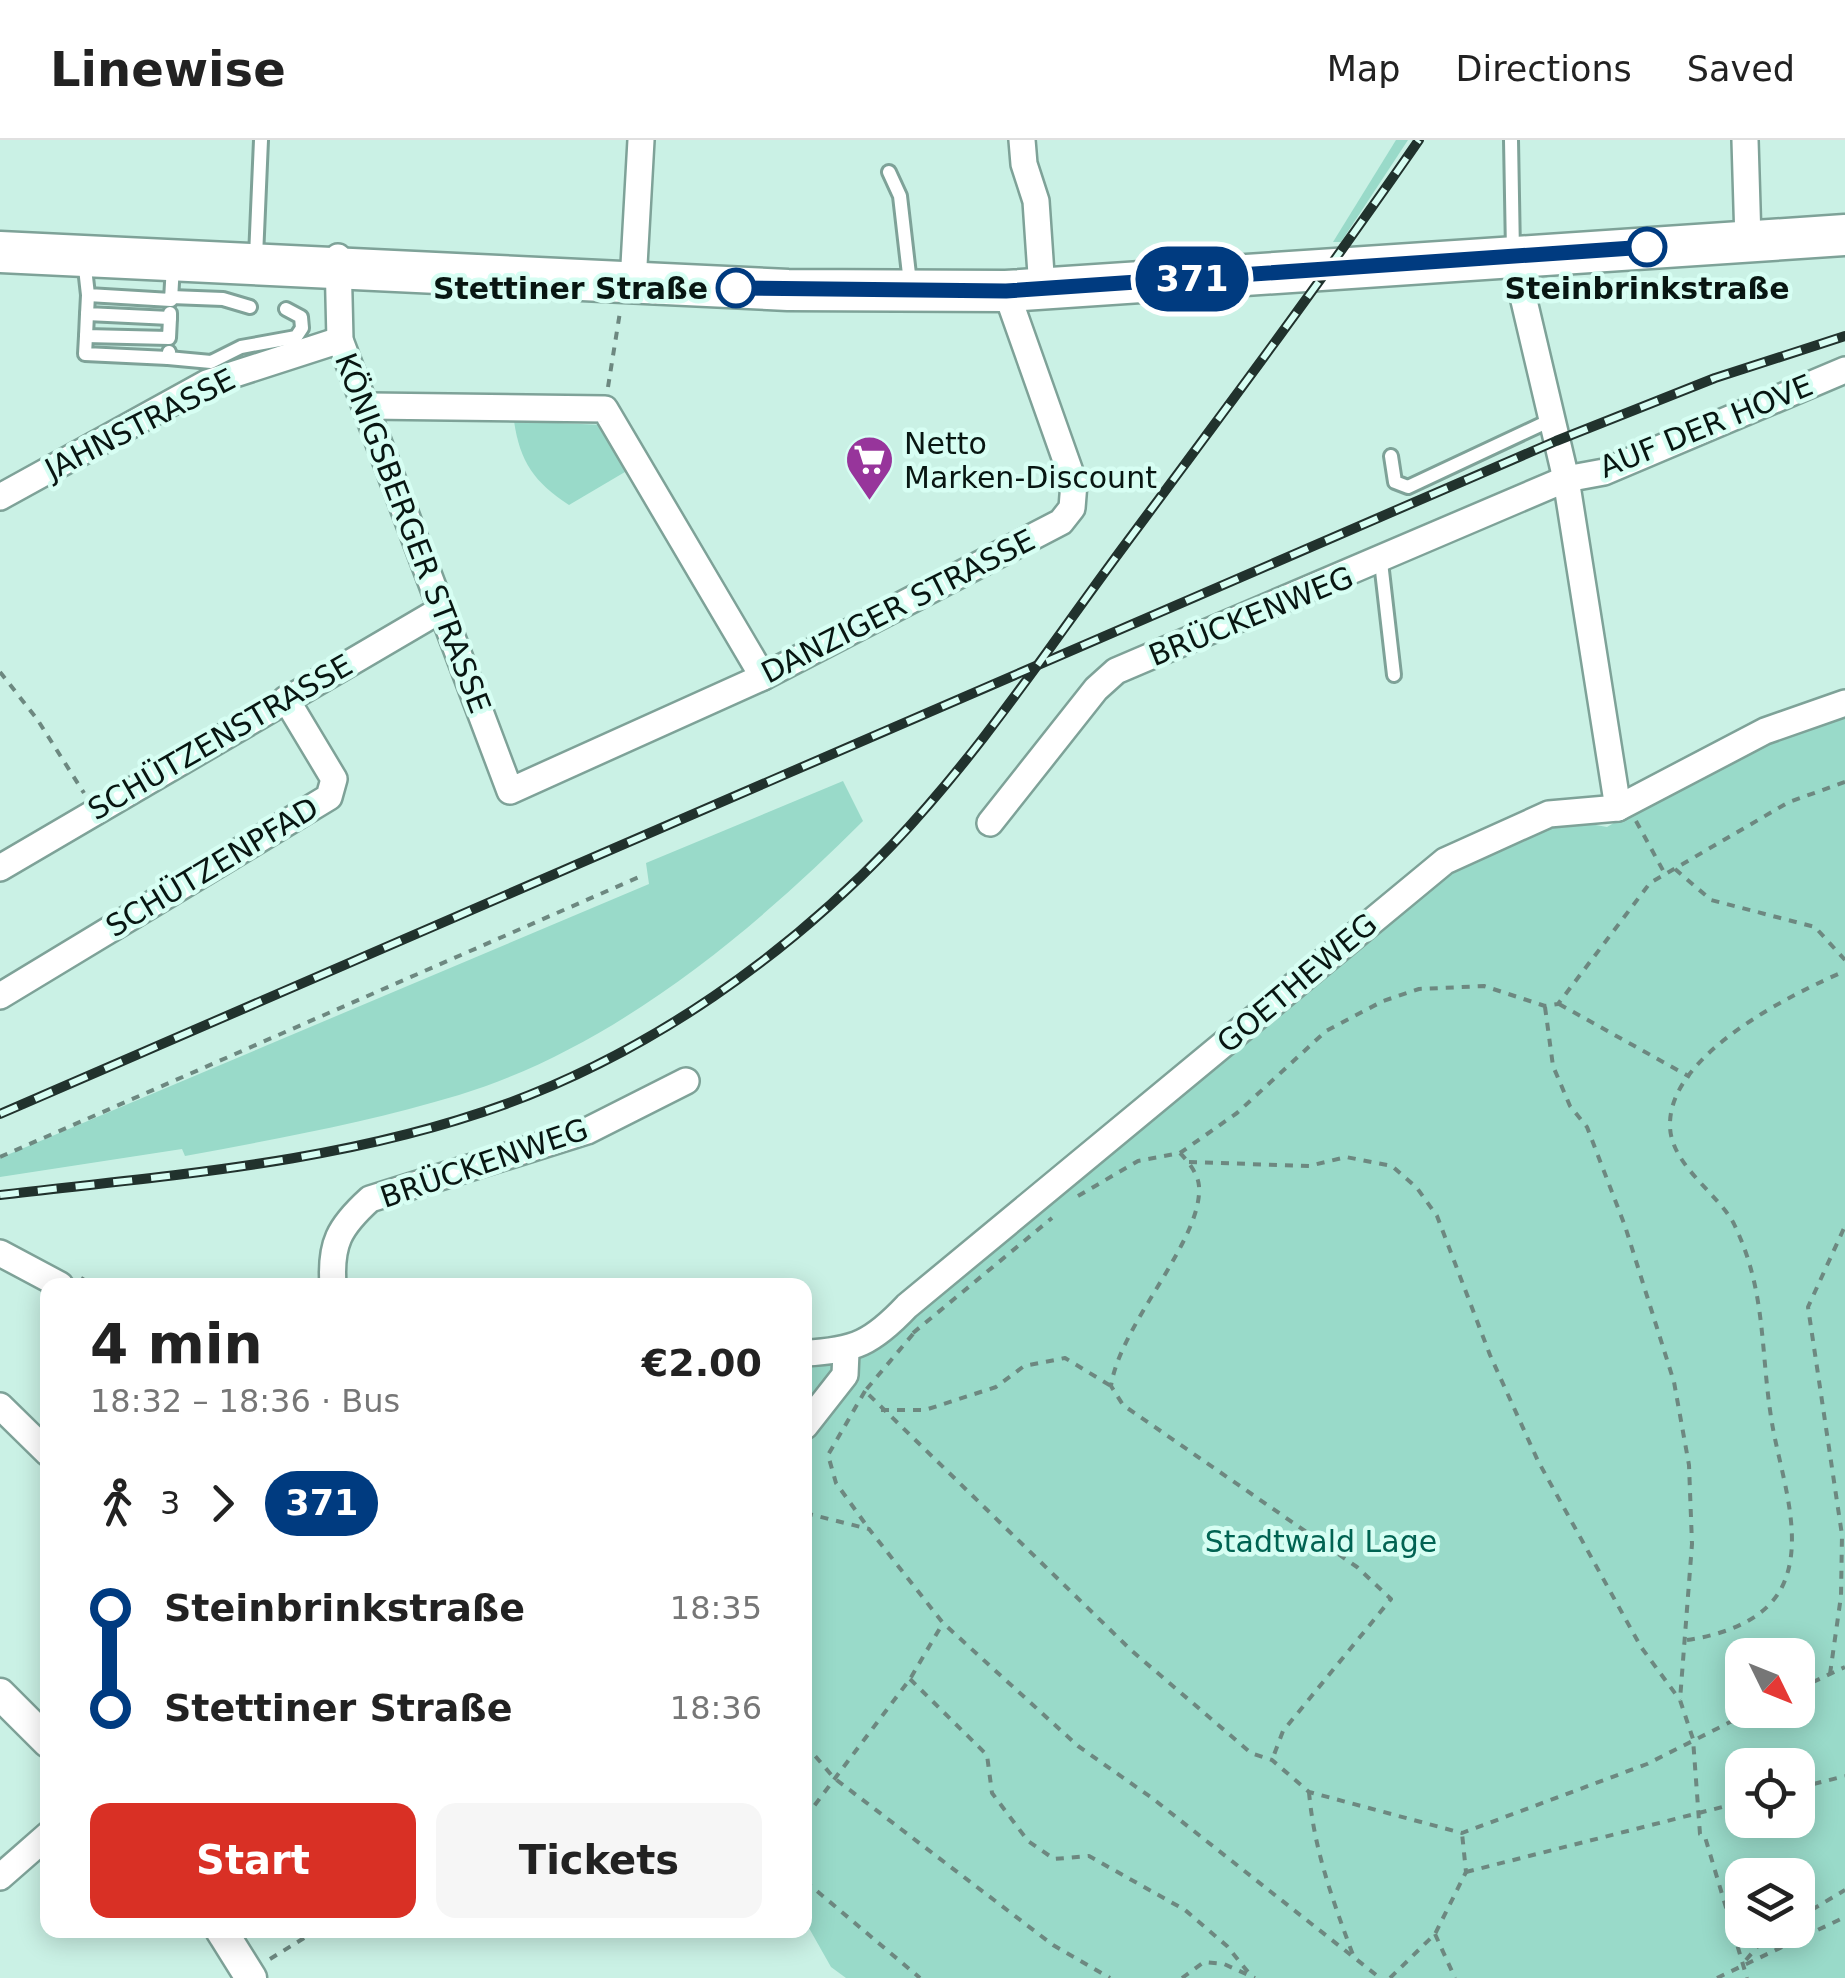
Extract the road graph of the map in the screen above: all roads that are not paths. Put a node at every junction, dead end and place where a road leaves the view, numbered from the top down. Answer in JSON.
{"nodes":[{"id":1,"x":261,"y":140,"type":"edge"},
{"id":2,"x":641,"y":140,"type":"edge"},
{"id":3,"x":1022,"y":140,"type":"edge"},
{"id":4,"x":1510,"y":140,"type":"edge"},
{"id":5,"x":1745,"y":140,"type":"edge"},
{"id":6,"x":889,"y":172,"type":"dead end"},
{"id":7,"x":1845,"y":235,"type":"edge"},
{"id":8,"x":1748,"y":241,"type":"junction"},
{"id":9,"x":0,"y":252,"type":"edge"},
{"id":10,"x":1513,"y":254,"type":"junction"},
{"id":11,"x":338,"y":262,"type":"junction"},
{"id":12,"x":255,"y":267,"type":"junction"},
{"id":13,"x":86,"y":276,"type":"junction"},
{"id":14,"x":629,"y":283,"type":"junction"},
{"id":15,"x":172,"y":286,"type":"junction"},
{"id":16,"x":1024,"y":290,"type":"junction"},
{"id":17,"x":911,"y":291,"type":"junction"},
{"id":18,"x":250,"y":307,"type":"dead end"},
{"id":19,"x":286,"y":309,"type":"dead end"},
{"id":20,"x":87,"y":314,"type":"junction"},
{"id":21,"x":170,"y":318,"type":"junction"},
{"id":22,"x":86,"y":336,"type":"junction"},
{"id":23,"x":170,"y":338,"type":"junction"},
{"id":24,"x":340,"y":340,"type":"junction"},
{"id":25,"x":168,"y":358,"type":"junction"},
{"id":26,"x":1845,"y":370,"type":"edge"},
{"id":27,"x":369,"y":406,"type":"junction"},
{"id":28,"x":1551,"y":420,"type":"junction"},
{"id":29,"x":1390,"y":456,"type":"dead end"},
{"id":30,"x":1566,"y":479,"type":"junction"},
{"id":31,"x":0,"y":497,"type":"edge"},
{"id":32,"x":1381,"y":562,"type":"junction"},
{"id":33,"x":442,"y":609,"type":"junction"},
{"id":34,"x":1394,"y":674,"type":"dead end"},
{"id":35,"x":763,"y":677,"type":"junction"},
{"id":36,"x":286,"y":699,"type":"junction"},
{"id":37,"x":1845,"y":704,"type":"edge"},
{"id":38,"x":510,"y":791,"type":"joint"},
{"id":39,"x":1618,"y":808,"type":"junction"},
{"id":40,"x":990,"y":824,"type":"dead end"},
{"id":41,"x":0,"y":868,"type":"edge"},
{"id":42,"x":0,"y":996,"type":"edge"},
{"id":43,"x":686,"y":1082,"type":"dead end"},
{"id":44,"x":0,"y":1253,"type":"edge"},
{"id":45,"x":47,"y":1278,"type":"edge"},
{"id":46,"x":333,"y":1278,"type":"edge"},
{"id":47,"x":846,"y":1352,"type":"junction"},
{"id":48,"x":812,"y":1353,"type":"edge"},
{"id":49,"x":0,"y":1406,"type":"edge"},
{"id":50,"x":812,"y":1417,"type":"edge"},
{"id":51,"x":40,"y":1446,"type":"edge"},
{"id":52,"x":0,"y":1694,"type":"edge"},
{"id":53,"x":40,"y":1734,"type":"edge"},
{"id":54,"x":40,"y":1843,"type":"edge"},
{"id":55,"x":0,"y":1877,"type":"edge"},
{"id":56,"x":228,"y":1938,"type":"edge"},
{"id":57,"x":256,"y":1972,"type":"edge"}],
"edges":[{"from":1,"to":12,"type":"lane"},
{"from":2,"to":14,"type":"street"},
{"from":3,"to":16,"type":"street"},
{"from":4,"to":10,"type":"lane"},
{"from":5,"to":8,"type":"street"},
{"from":6,"to":17,"type":"lane"},
{"from":7,"to":8,"type":"main road"},
{"from":8,"to":10,"type":"main road"},
{"from":9,"to":13,"type":"main road"},
{"from":10,"to":16,"type":"main road"},
{"from":10,"to":28,"type":"street"},
{"from":11,"to":12,"type":"main road"},
{"from":11,"to":14,"type":"main road"},
{"from":11,"to":24,"type":"street","name":"KÖNIGSBERGER STRASSE"},
{"from":12,"to":15,"type":"main road"},
{"from":13,"to":15,"type":"main road"},
{"from":13,"to":20,"type":"lane"},
{"from":14,"to":17,"type":"main road"},
{"from":15,"to":18,"type":"lane"},
{"from":15,"to":21,"type":"lane"},
{"from":16,"to":17,"type":"main road"},
{"from":16,"to":35,"type":"street","name":"DANZIGER STRASSE"},
{"from":19,"to":25,"type":"lane"},
{"from":20,"to":21,"type":"lane"},
{"from":20,"to":22,"type":"lane"},
{"from":21,"to":23,"type":"lane"},
{"from":22,"to":23,"type":"lane"},
{"from":22,"to":25,"type":"lane"},
{"from":23,"to":25,"type":"lane"},
{"from":24,"to":27,"type":"street","name":"KÖNIGSBERGER STRASSE"},
{"from":24,"to":31,"type":"street","name":"JAHNSTRASSE"},
{"from":26,"to":30,"type":"street","name":"AUF DER HOVE"},
{"from":27,"to":33,"type":"street","name":"KÖNIGSBERGER STRASSE"},
{"from":27,"to":35,"type":"street"},
{"from":28,"to":29,"type":"lane"},
{"from":28,"to":30,"type":"street"},
{"from":30,"to":32,"type":"street","name":"BRÜCKENWEG"},
{"from":30,"to":39,"type":"street"},
{"from":32,"to":34,"type":"lane"},
{"from":32,"to":40,"type":"street","name":"BRÜCKENWEG"},
{"from":33,"to":36,"type":"street","name":"SCHÜTZENSTRASSE"},
{"from":33,"to":38,"type":"street","name":"KÖNIGSBERGER STRASSE"},
{"from":35,"to":38,"type":"street","name":"DANZIGER STRASSE"},
{"from":36,"to":41,"type":"street","name":"SCHÜTZENSTRASSE"},
{"from":36,"to":42,"type":"street","name":"SCHÜTZENPFAD"},
{"from":37,"to":39,"type":"street","name":"GOETHEWEG"},
{"from":39,"to":47,"type":"street","name":"GOETHEWEG"},
{"from":43,"to":46,"type":"street","name":"BRÜCKENWEG"},
{"from":44,"to":45,"type":"street"},
{"from":47,"to":48,"type":"street","name":"GOETHEWEG"},
{"from":47,"to":50,"type":"street"},
{"from":49,"to":51,"type":"street"},
{"from":52,"to":53,"type":"street"},
{"from":54,"to":55,"type":"street"},
{"from":56,"to":57,"type":"street"}]}
